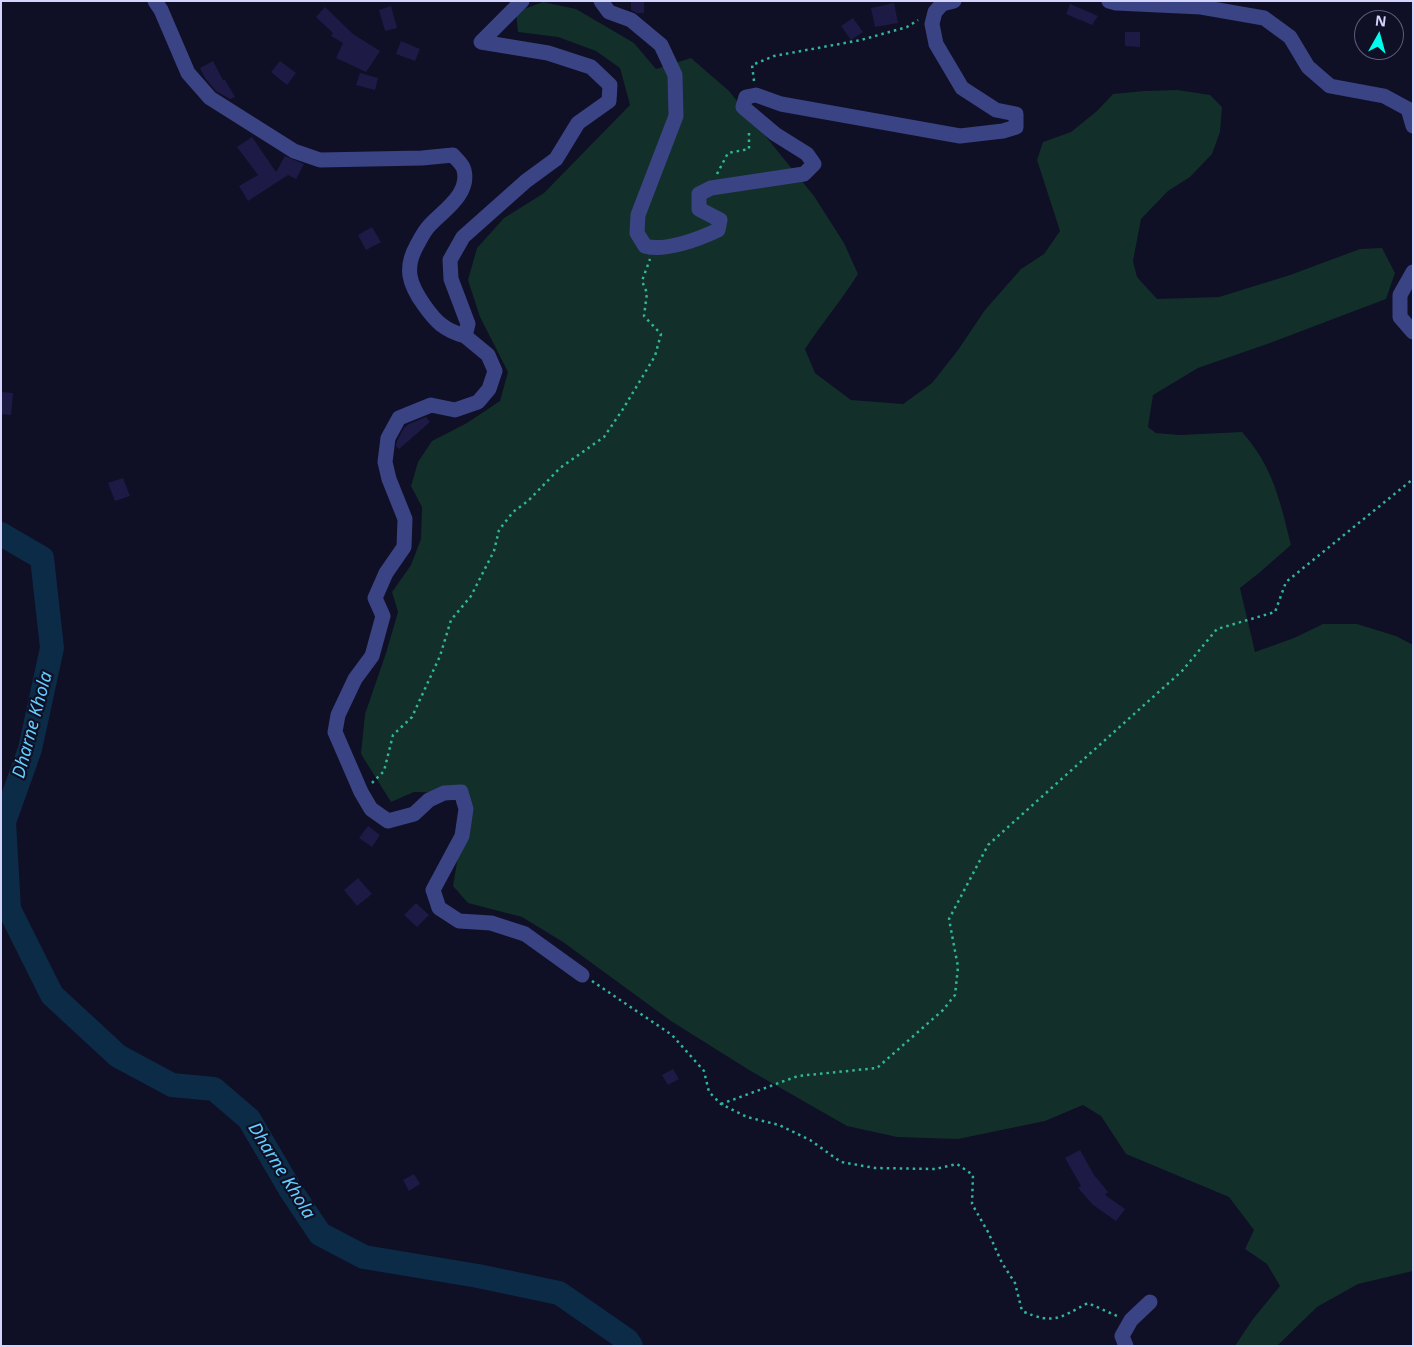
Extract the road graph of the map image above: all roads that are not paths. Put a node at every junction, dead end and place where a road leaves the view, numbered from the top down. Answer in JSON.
{"nodes":[{"id":1,"x":156,"y":1,"type":"edge"},
{"id":2,"x":522,"y":1,"type":"edge"},
{"id":3,"x":601,"y":1,"type":"edge"},
{"id":4,"x":954,"y":1,"type":"edge"},
{"id":5,"x":1109,"y":1,"type":"edge"},
{"id":6,"x":1413,"y":126,"type":"edge"},
{"id":7,"x":1413,"y":272,"type":"edge"},
{"id":8,"x":1413,"y":332,"type":"edge"},
{"id":9,"x":465,"y":336,"type":"junction"},
{"id":10,"x":582,"y":974,"type":"road end"},
{"id":11,"x":1150,"y":1302,"type":"dead end"},
{"id":12,"x":1126,"y":1346,"type":"edge"}],
"edges":[{"from":1,"to":9,"type":"street"},
{"from":2,"to":9,"type":"street"},
{"from":3,"to":4,"type":"street"},
{"from":5,"to":6,"type":"street"},
{"from":7,"to":8,"type":"street"},
{"from":9,"to":10,"type":"street"},
{"from":11,"to":12,"type":"street"}]}
